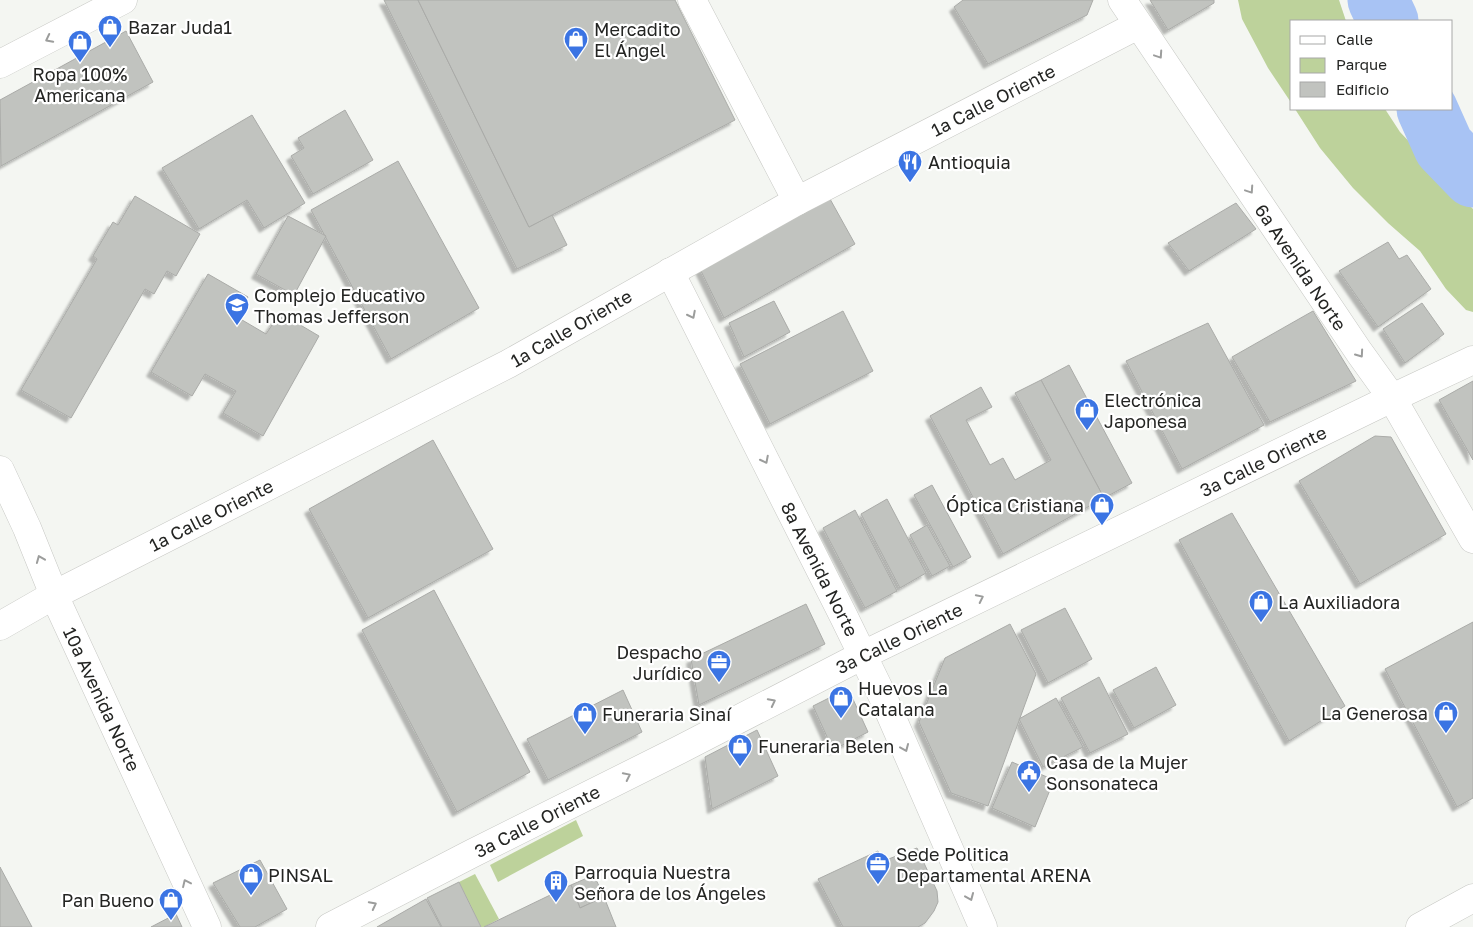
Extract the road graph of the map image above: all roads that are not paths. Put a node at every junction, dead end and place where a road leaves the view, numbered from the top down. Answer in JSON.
{"nodes":[{"id":1,"x":123,"y":0,"type":"edge"},
{"id":2,"x":692,"y":0,"type":"edge"},
{"id":3,"x":1122,"y":0,"type":"edge"},
{"id":4,"x":1138,"y":25,"type":"junction"},
{"id":5,"x":0,"y":64,"type":"edge"},
{"id":6,"x":797,"y":201,"type":"junction"},
{"id":7,"x":670,"y":272,"type":"junction"},
{"id":8,"x":1473,"y":360,"type":"edge"},
{"id":9,"x":1392,"y":398,"type":"junction"},
{"id":10,"x":0,"y":470,"type":"edge"},
{"id":11,"x":1473,"y":538,"type":"edge"},
{"id":12,"x":54,"y":595,"type":"junction"},
{"id":13,"x":0,"y":626,"type":"edge"},
{"id":14,"x":863,"y":655,"type":"junction"},
{"id":15,"x":1473,"y":898,"type":"edge"},
{"id":16,"x":207,"y":927,"type":"edge"},
{"id":17,"x":330,"y":927,"type":"edge"},
{"id":18,"x":982,"y":927,"type":"edge"},
{"id":19,"x":1420,"y":927,"type":"edge"}],
"edges":[{"from":1,"to":5,"type":"street","one_way":true},
{"from":2,"to":6,"type":"street"},
{"from":3,"to":4,"type":"street","name":"6a Avenida Norte"},
{"from":4,"to":6,"type":"street","name":"1a Calle Oriente"},
{"from":4,"to":9,"type":"street","name":"6a Avenida Norte","one_way":true},
{"from":6,"to":7,"type":"street","name":"1a Calle Oriente"},
{"from":7,"to":12,"type":"street","name":"1a Calle Oriente"},
{"from":7,"to":14,"type":"street","name":"8a Avenida Norte","one_way":true},
{"from":8,"to":9,"type":"street","name":"3a Calle Oriente"},
{"from":9,"to":11,"type":"street","name":"6a Avenida Norte"},
{"from":14,"to":9,"type":"street","name":"3a Calle Oriente","one_way":true},
{"from":12,"to":10,"type":"street","name":"10a Avenida Norte","one_way":true},
{"from":12,"to":13,"type":"street","name":"1a Calle Oriente"},
{"from":16,"to":12,"type":"street","name":"10a Avenida Norte","one_way":true},
{"from":17,"to":14,"type":"street","name":"3a Calle Oriente","one_way":true},
{"from":14,"to":18,"type":"street","name":"8a Avenida Norte","one_way":true},
{"from":15,"to":19,"type":"street"}]}
